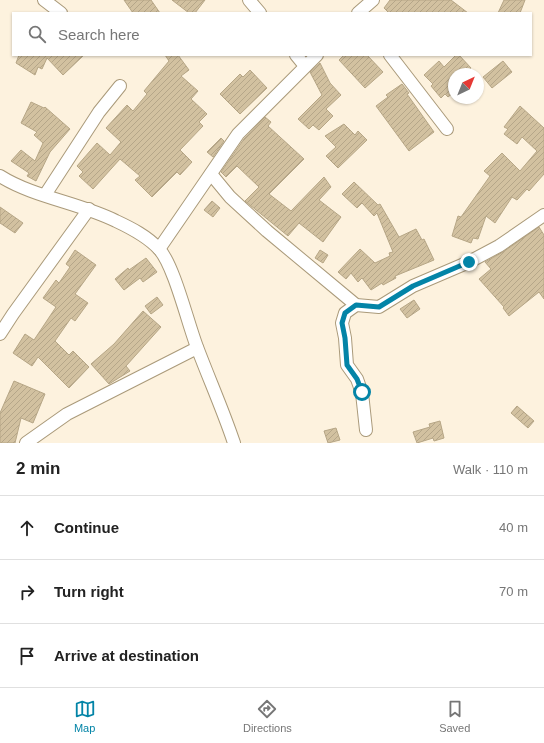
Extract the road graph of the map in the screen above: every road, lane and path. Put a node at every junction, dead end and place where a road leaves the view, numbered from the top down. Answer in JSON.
{"nodes":[{"id":1,"x":44,"y":0,"type":"edge"},
{"id":2,"x":249,"y":0,"type":"edge"},
{"id":3,"x":373,"y":0,"type":"edge"},
{"id":4,"x":60,"y":12,"type":"edge"},
{"id":5,"x":259,"y":12,"type":"edge"},
{"id":6,"x":359,"y":12,"type":"edge"},
{"id":7,"x":297,"y":56,"type":"edge"},
{"id":8,"x":316,"y":56,"type":"edge"},
{"id":9,"x":391,"y":56,"type":"edge"},
{"id":10,"x":305,"y":66,"type":"junction"},
{"id":11,"x":120,"y":86,"type":"dead end"},
{"id":12,"x":447,"y":129,"type":"dead end"},
{"id":13,"x":211,"y":174,"type":"junction"},
{"id":14,"x":0,"y":177,"type":"edge"},
{"id":15,"x":45,"y":195,"type":"junction"},
{"id":16,"x":89,"y":209,"type":"junction"},
{"id":17,"x":544,"y":215,"type":"edge"},
{"id":18,"x":159,"y":249,"type":"junction"},
{"id":19,"x":356,"y":305,"type":"junction"},
{"id":20,"x":0,"y":334,"type":"edge"},
{"id":21,"x":197,"y":348,"type":"junction"},
{"id":22,"x":366,"y":430,"type":"dead end"},
{"id":23,"x":26,"y":443,"type":"edge"},
{"id":24,"x":234,"y":443,"type":"edge"}],
"edges":[{"from":1,"to":4,"type":"street"},
{"from":2,"to":5,"type":"street"},
{"from":3,"to":6,"type":"street"},
{"from":7,"to":10,"type":"street"},
{"from":8,"to":10,"type":"street"},
{"from":9,"to":12,"type":"street"},
{"from":10,"to":13,"type":"street"},
{"from":11,"to":15,"type":"street"},
{"from":13,"to":18,"type":"street"},
{"from":13,"to":19,"type":"street"},
{"from":14,"to":15,"type":"street"},
{"from":15,"to":16,"type":"street"},
{"from":16,"to":18,"type":"street"},
{"from":16,"to":20,"type":"street"},
{"from":17,"to":19,"type":"street"},
{"from":18,"to":21,"type":"street"},
{"from":19,"to":22,"type":"street"},
{"from":21,"to":23,"type":"street"},
{"from":21,"to":24,"type":"street"}]}
